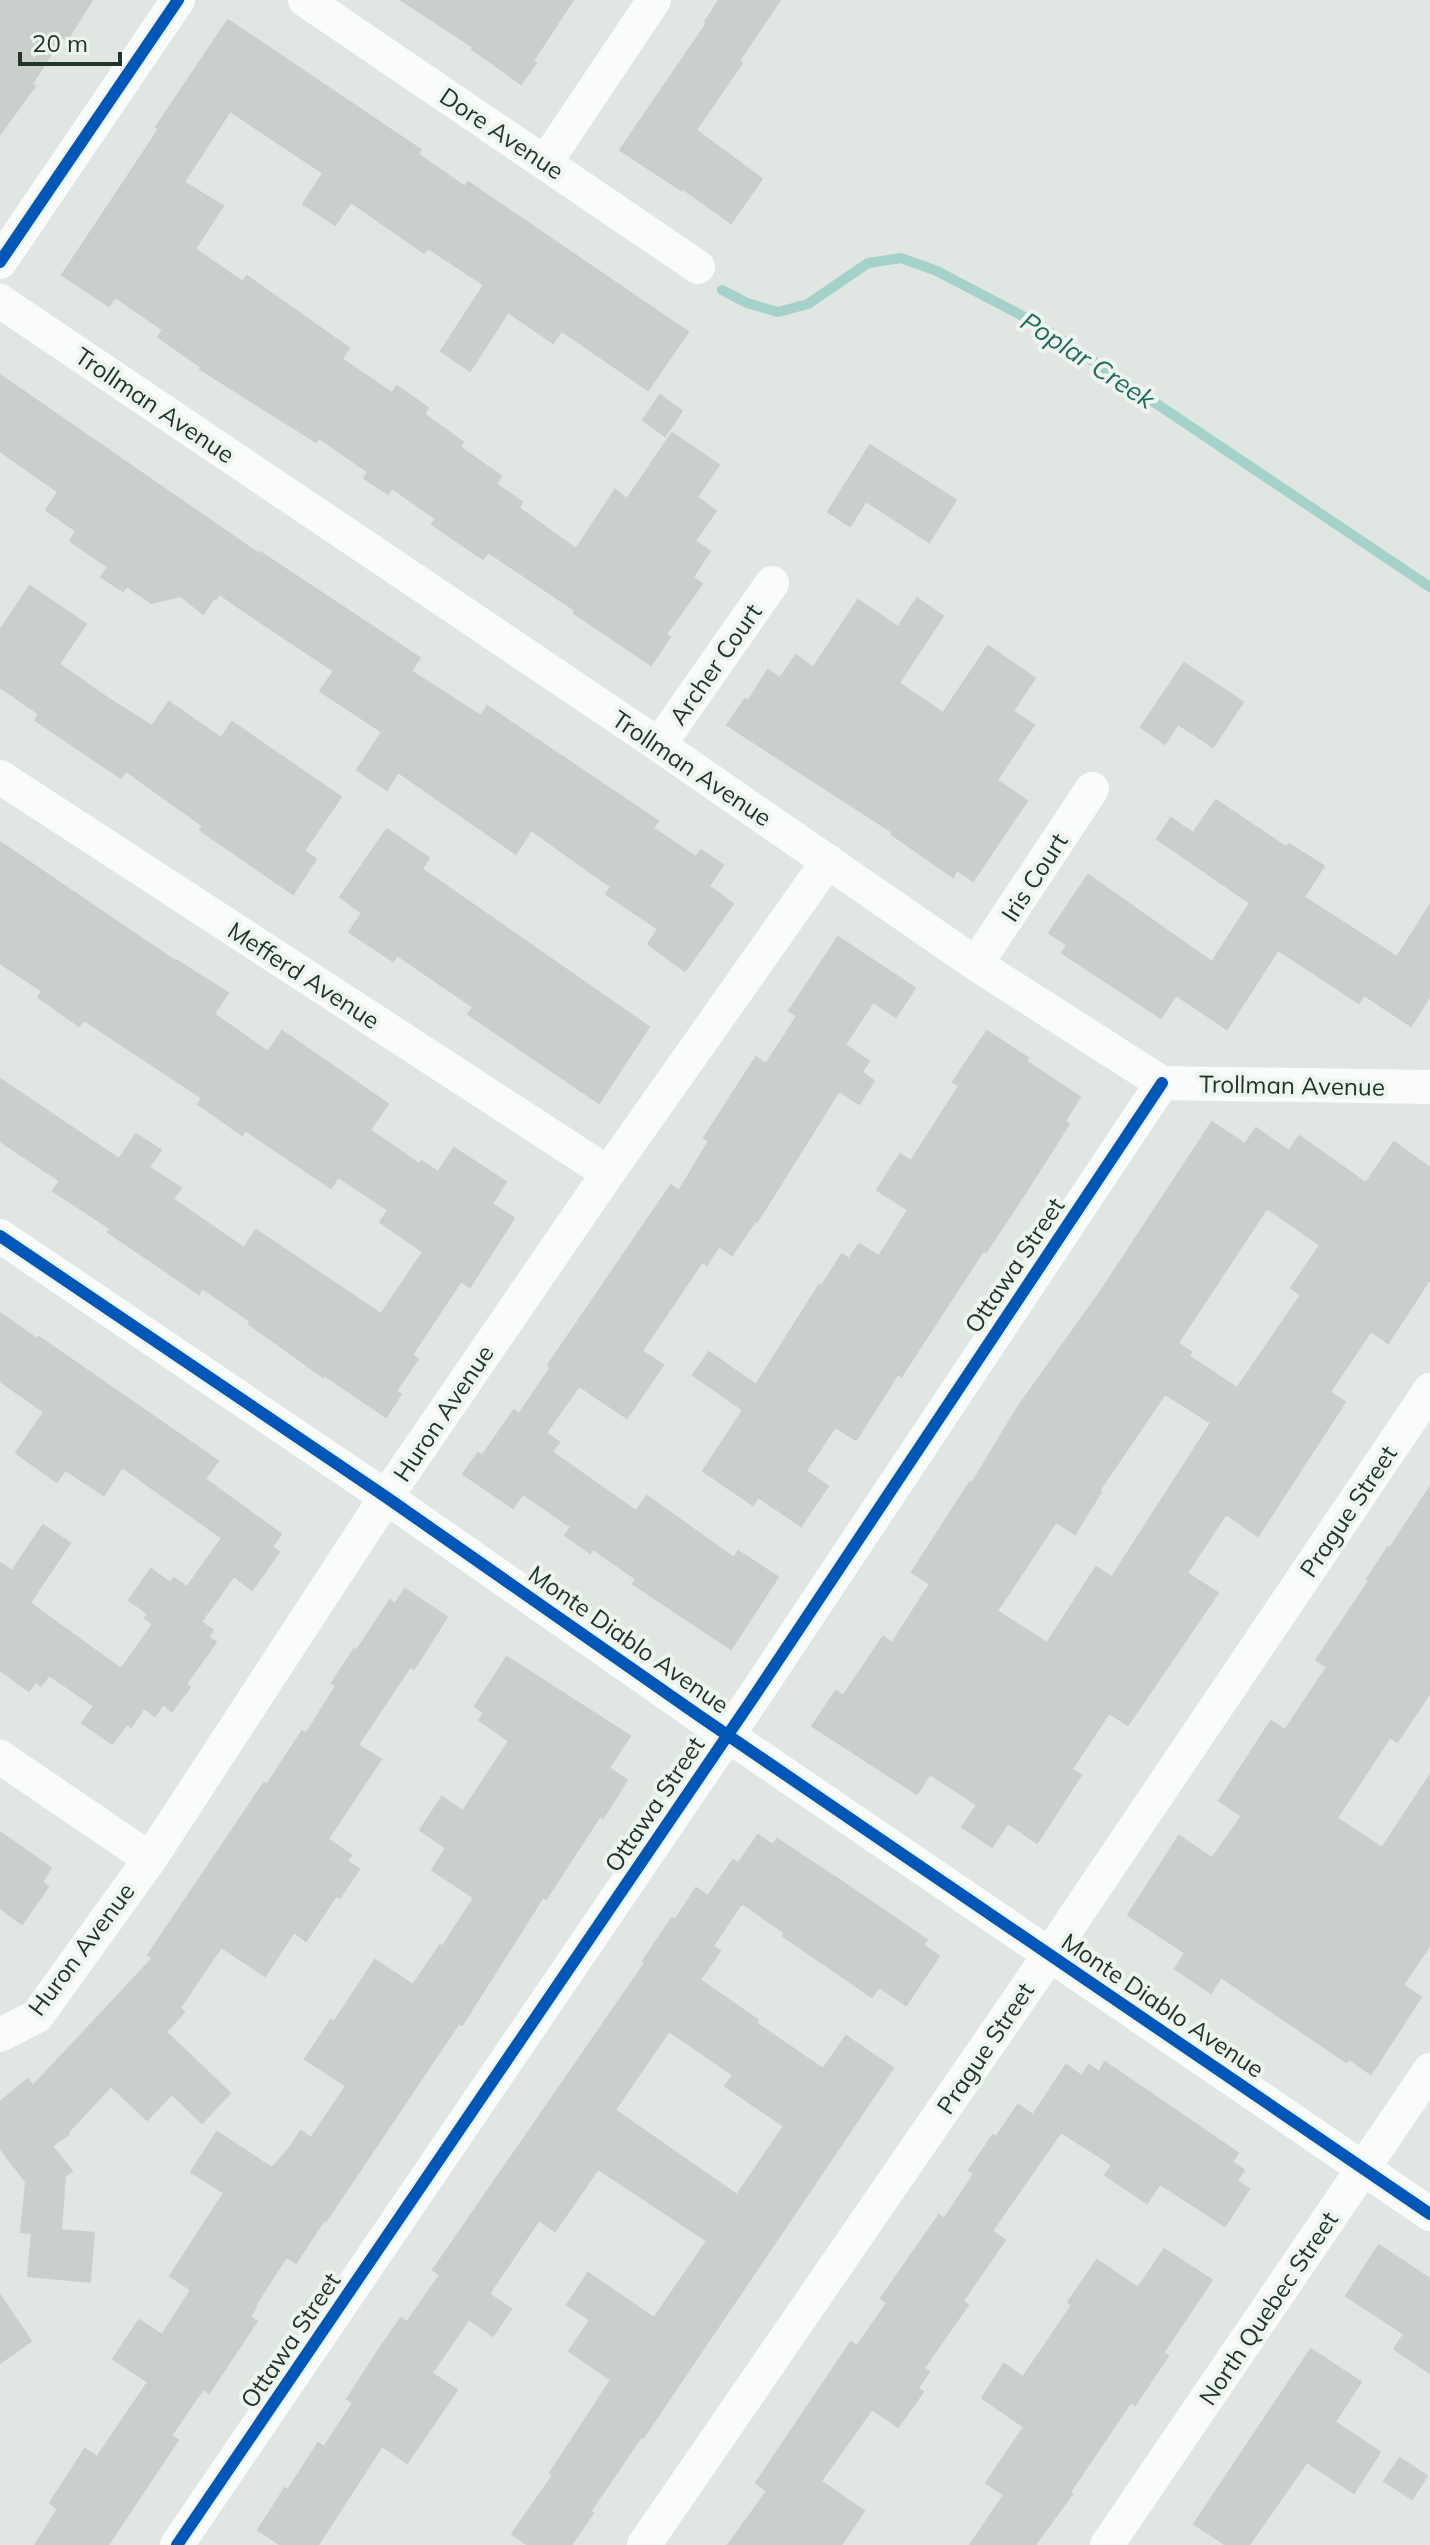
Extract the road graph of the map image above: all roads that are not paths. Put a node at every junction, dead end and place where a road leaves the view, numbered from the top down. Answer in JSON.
{"nodes":[{"id":1,"x":178,"y":0,"type":"edge"},
{"id":2,"x":305,"y":0,"type":"edge"},
{"id":3,"x":654,"y":0,"type":"edge"},
{"id":4,"x":545,"y":163,"type":"junction"},
{"id":5,"x":0,"y":262,"type":"edge"},
{"id":6,"x":698,"y":267,"type":"dead end"},
{"id":7,"x":0,"y":301,"type":"edge"},
{"id":8,"x":772,"y":583,"type":"dead end"},
{"id":9,"x":659,"y":745,"type":"junction"},
{"id":10,"x":0,"y":777,"type":"edge"},
{"id":11,"x":1092,"y":789,"type":"dead end"},
{"id":12,"x":828,"y":861,"type":"junction"},
{"id":13,"x":976,"y":964,"type":"junction"},
{"id":14,"x":1162,"y":1083,"type":"junction"},
{"id":15,"x":1430,"y":1087,"type":"edge"},
{"id":16,"x":608,"y":1173,"type":"junction"},
{"id":17,"x":0,"y":1236,"type":"edge"},
{"id":18,"x":1430,"y":1390,"type":"edge"},
{"id":19,"x":386,"y":1497,"type":"junction"},
{"id":20,"x":727,"y":1735,"type":"junction"},
{"id":21,"x":0,"y":1757,"type":"edge"},
{"id":22,"x":150,"y":1859,"type":"junction"},
{"id":23,"x":1049,"y":1954,"type":"junction"},
{"id":24,"x":0,"y":2035,"type":"edge"},
{"id":25,"x":1430,"y":2070,"type":"edge"},
{"id":26,"x":1363,"y":2169,"type":"junction"},
{"id":27,"x":1430,"y":2214,"type":"edge"},
{"id":28,"x":177,"y":2545,"type":"edge"},
{"id":29,"x":644,"y":2545,"type":"edge"},
{"id":30,"x":1107,"y":2545,"type":"edge"}],
"edges":[{"from":1,"to":5,"type":"street"},
{"from":2,"to":4,"type":"street","name":"Dore Avenue"},
{"from":3,"to":4,"type":"street"},
{"from":4,"to":6,"type":"street","name":"Dore Avenue"},
{"from":7,"to":9,"type":"street","name":"Trollman Avenue"},
{"from":8,"to":9,"type":"street","name":"Archer Court"},
{"from":9,"to":12,"type":"street","name":"Trollman Avenue"},
{"from":10,"to":16,"type":"street","name":"Mefferd Avenue"},
{"from":11,"to":13,"type":"street","name":"Iris Court"},
{"from":12,"to":13,"type":"street","name":"Trollman Avenue"},
{"from":12,"to":16,"type":"street","name":"Huron Avenue"},
{"from":13,"to":14,"type":"street","name":"Trollman Avenue"},
{"from":14,"to":15,"type":"street","name":"Trollman Avenue"},
{"from":14,"to":20,"type":"street","name":"Ottawa Street"},
{"from":16,"to":19,"type":"street","name":"Huron Avenue"},
{"from":17,"to":19,"type":"street","name":"Monte Diablo Avenue"},
{"from":18,"to":23,"type":"street","name":"Prague Street"},
{"from":19,"to":20,"type":"street","name":"Monte Diablo Avenue"},
{"from":19,"to":22,"type":"street","name":"Huron Avenue"},
{"from":20,"to":23,"type":"street","name":"Monte Diablo Avenue"},
{"from":20,"to":28,"type":"street","name":"Ottawa Street"},
{"from":21,"to":22,"type":"street"},
{"from":22,"to":24,"type":"street","name":"Huron Avenue"},
{"from":23,"to":26,"type":"street","name":"Monte Diablo Avenue"},
{"from":23,"to":29,"type":"street","name":"Prague Street"},
{"from":25,"to":26,"type":"street","name":"North Quebec Street"},
{"from":26,"to":27,"type":"street","name":"Monte Diablo Avenue"},
{"from":26,"to":30,"type":"street","name":"North Quebec Street"}]}
